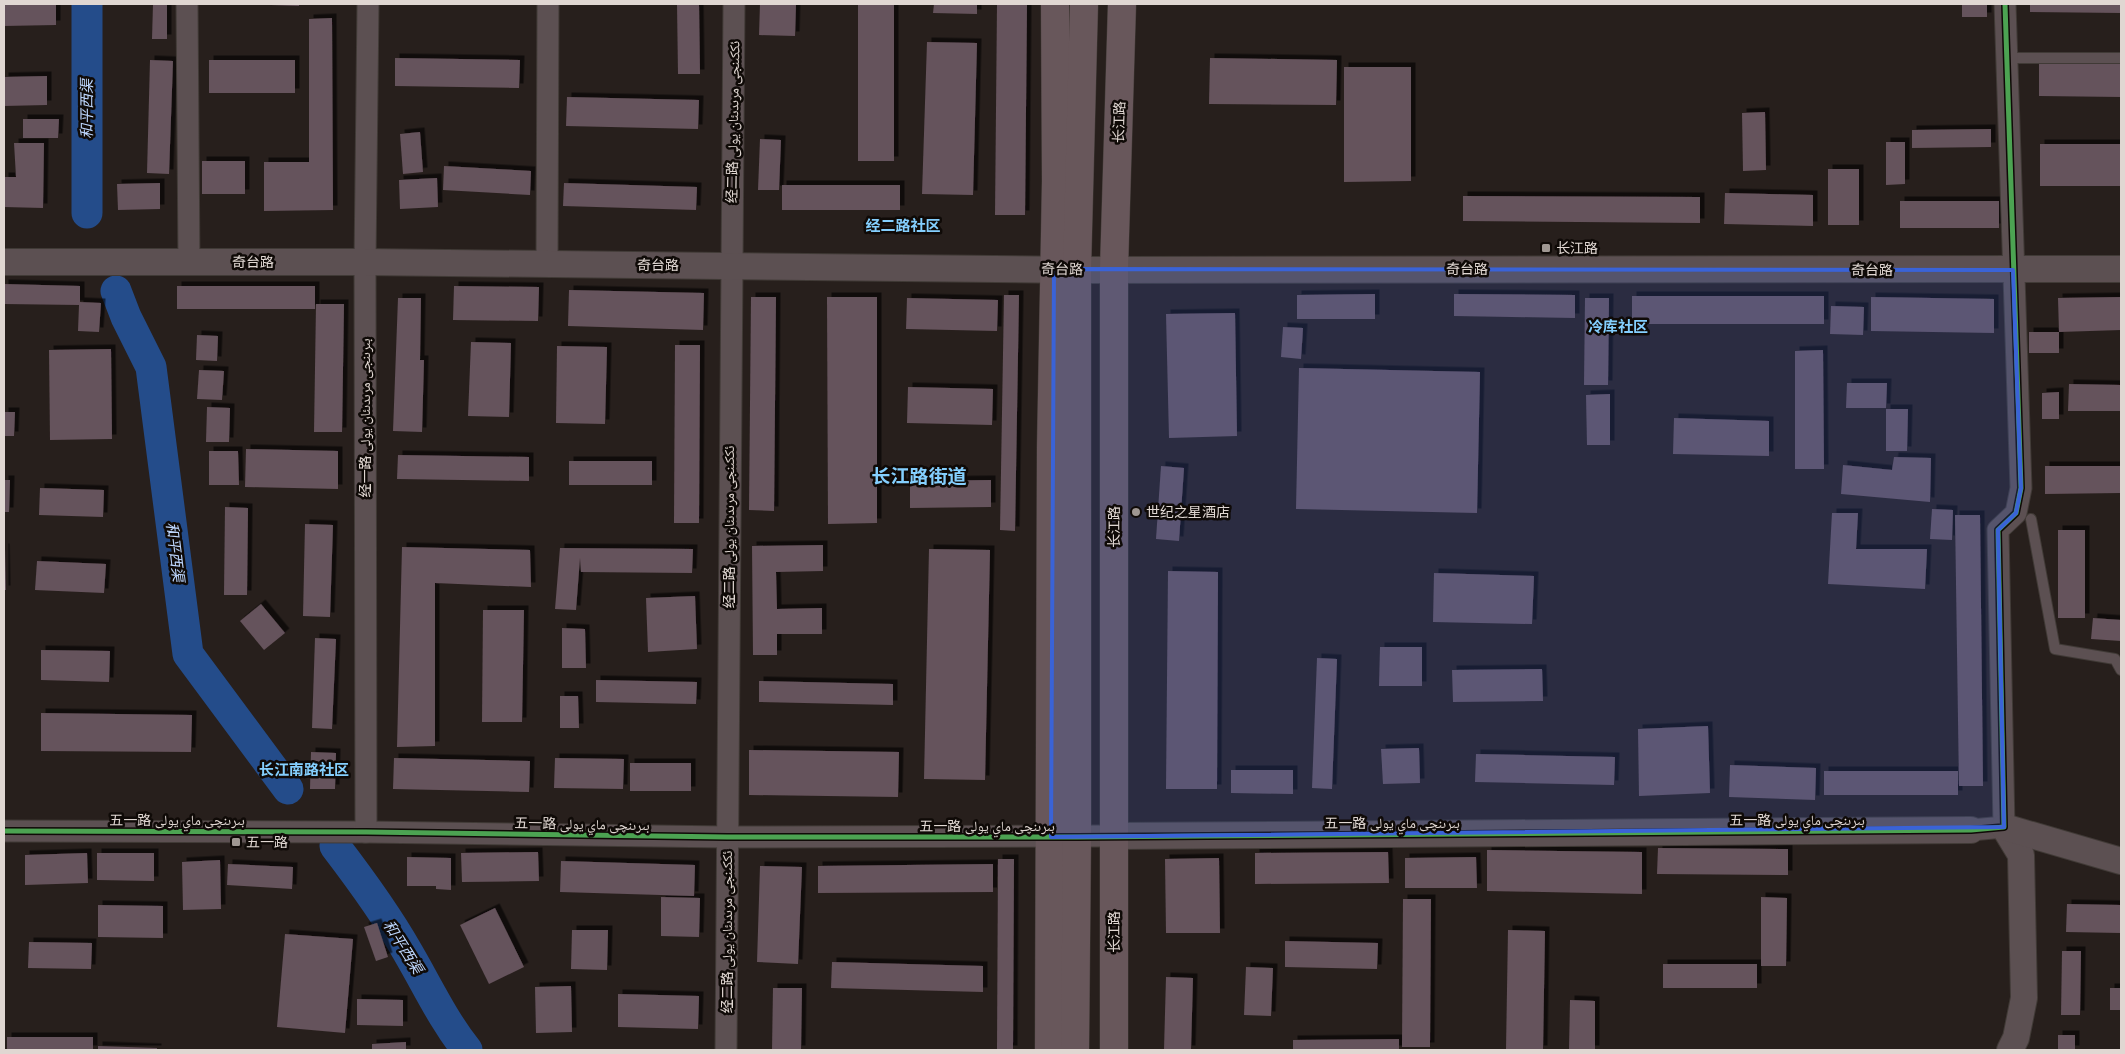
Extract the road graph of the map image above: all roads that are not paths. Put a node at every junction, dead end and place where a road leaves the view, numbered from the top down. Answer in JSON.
{"nodes":[{"id":1,"x":186,"y":4,"type":"edge"},
{"id":2,"x":368,"y":4,"type":"edge"},
{"id":3,"x":548,"y":4,"type":"edge"},
{"id":4,"x":734,"y":4,"type":"edge"},
{"id":5,"x":1055,"y":4,"type":"edge"},
{"id":6,"x":1084,"y":4,"type":"edge"},
{"id":7,"x":1122,"y":4,"type":"edge"},
{"id":8,"x":2005,"y":4,"type":"edge"},
{"id":9,"x":2005,"y":58,"type":"junction"},
{"id":10,"x":2121,"y":58,"type":"edge"},
{"id":11,"x":4,"y":262,"type":"edge"},
{"id":12,"x":365,"y":262,"type":"junction"},
{"id":13,"x":189,"y":263,"type":"junction"},
{"id":14,"x":547,"y":264,"type":"junction"},
{"id":15,"x":731,"y":265,"type":"junction"},
{"id":16,"x":1065,"y":269,"type":"junction"},
{"id":17,"x":1114,"y":269,"type":"junction"},
{"id":18,"x":2121,"y":269,"type":"edge"},
{"id":19,"x":2013,"y":270,"type":"junction"},
{"id":20,"x":2024,"y":516,"type":"junction"},
{"id":21,"x":2121,"y":670,"type":"edge"},
{"id":22,"x":2004,"y":828,"type":"junction"},
{"id":23,"x":1971,"y":830,"type":"joint"},
{"id":24,"x":4,"y":831,"type":"edge"},
{"id":25,"x":366,"y":832,"type":"junction"},
{"id":26,"x":1113,"y":836,"type":"junction"},
{"id":27,"x":727,"y":837,"type":"junction"},
{"id":28,"x":1064,"y":837,"type":"junction"},
{"id":29,"x":2121,"y":861,"type":"edge"},
{"id":30,"x":726,"y":1050,"type":"edge"},
{"id":31,"x":1050,"y":1050,"type":"edge"},
{"id":32,"x":1075,"y":1050,"type":"edge"},
{"id":33,"x":1114,"y":1050,"type":"edge"},
{"id":34,"x":2010,"y":1050,"type":"edge"}],
"edges":[{"from":1,"to":13,"type":"street"},
{"from":2,"to":12,"type":"street","name":"经一路 بىرىنجى مرىدىئان يولى"},
{"from":3,"to":14,"type":"street"},
{"from":4,"to":15,"type":"street","name":"经二路 ئككىنجى مرىدىئان يولى"},
{"from":5,"to":16,"type":"main road"},
{"from":6,"to":16,"type":"main road"},
{"from":7,"to":17,"type":"main road","name":"长江路"},
{"from":8,"to":9,"type":"street"},
{"from":9,"to":10,"type":"lane"},
{"from":9,"to":19,"type":"street"},
{"from":11,"to":13,"type":"street","name":"奇台路"},
{"from":12,"to":13,"type":"street","name":"奇台路"},
{"from":12,"to":14,"type":"street","name":"奇台路"},
{"from":12,"to":25,"type":"street","name":"经一路 بىرىنجى مرىدىئان يولى"},
{"from":14,"to":15,"type":"street","name":"奇台路"},
{"from":15,"to":16,"type":"street","name":"奇台路"},
{"from":15,"to":27,"type":"street","name":"经二路 ئككىنجى مرىدىئان يولى"},
{"from":16,"to":17,"type":"street","name":"奇台路"},
{"from":16,"to":28,"type":"main road"},
{"from":17,"to":19,"type":"street","name":"奇台路"},
{"from":17,"to":26,"type":"main road","name":"长江路"},
{"from":18,"to":19,"type":"street","name":"奇台路"},
{"from":19,"to":20,"type":"street"},
{"from":20,"to":21,"type":"lane"},
{"from":20,"to":22,"type":"street"},
{"from":22,"to":23,"type":"street"},
{"from":22,"to":29,"type":"street"},
{"from":22,"to":34,"type":"street"},
{"from":23,"to":26,"type":"street","name":"五一路 بىرىنچى ماي يولى"},
{"from":24,"to":25,"type":"street","name":"五一路 بىرىنچى ماي يولى"},
{"from":25,"to":27,"type":"street","name":"五一路 بىرىنچى ماي يولى"},
{"from":26,"to":28,"type":"street","name":"五一路 بىرىنچى ماي يولى"},
{"from":26,"to":33,"type":"main road","name":"长江路"},
{"from":27,"to":28,"type":"street","name":"五一路 بىرىنچى ماي يولى"},
{"from":27,"to":30,"type":"street","name":"经二路 ئككىنجى مرىدىئان يولى"},
{"from":28,"to":31,"type":"main road"},
{"from":28,"to":32,"type":"main road"}]}
